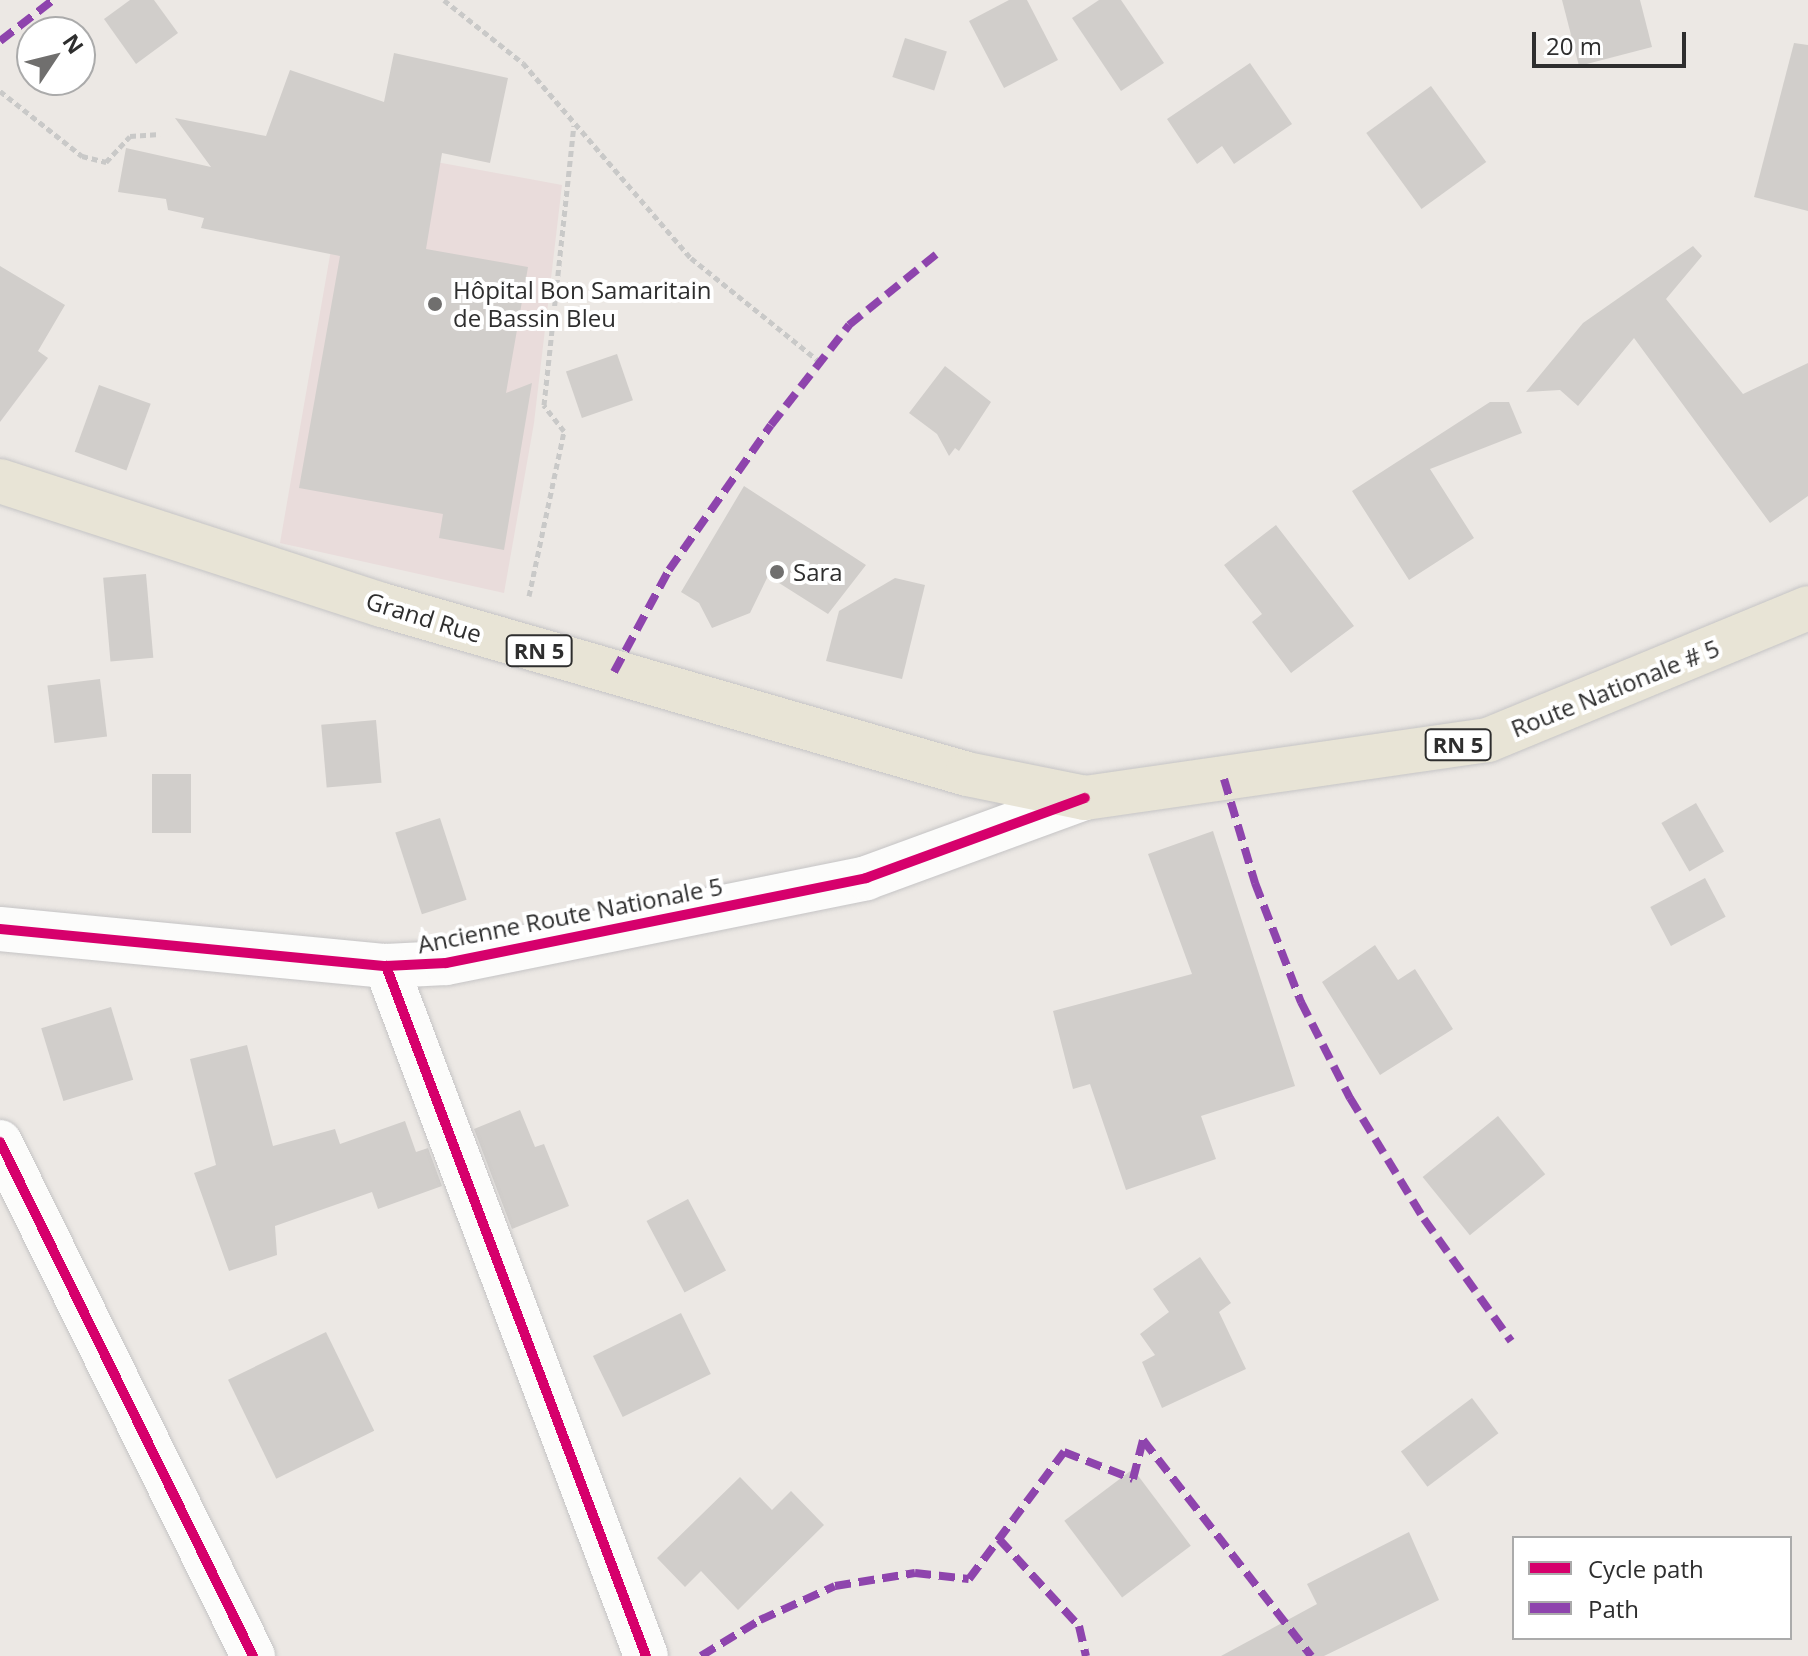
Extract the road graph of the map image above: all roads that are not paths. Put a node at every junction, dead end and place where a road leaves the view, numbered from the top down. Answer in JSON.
{"nodes":[{"id":1,"x":0,"y":481,"type":"edge"},
{"id":2,"x":1808,"y":608,"type":"edge"},
{"id":3,"x":1085,"y":798,"type":"junction"},
{"id":4,"x":0,"y":929,"type":"edge"},
{"id":5,"x":386,"y":966,"type":"junction"},
{"id":6,"x":0,"y":1142,"type":"edge"},
{"id":7,"x":253,"y":1656,"type":"edge"},
{"id":8,"x":646,"y":1656,"type":"edge"}],
"edges":[{"from":1,"to":3,"type":"main road","name":"Grand Rue","number":"RN 5"},
{"from":2,"to":3,"type":"main road","name":"Route Nationale # 5","number":"RN 5"},
{"from":3,"to":5,"type":"street","name":"Ancienne Route Nationale 5"},
{"from":4,"to":5,"type":"street","name":"Ancienne Route Nationale 5"},
{"from":5,"to":8,"type":"street"},
{"from":6,"to":7,"type":"street"}]}
